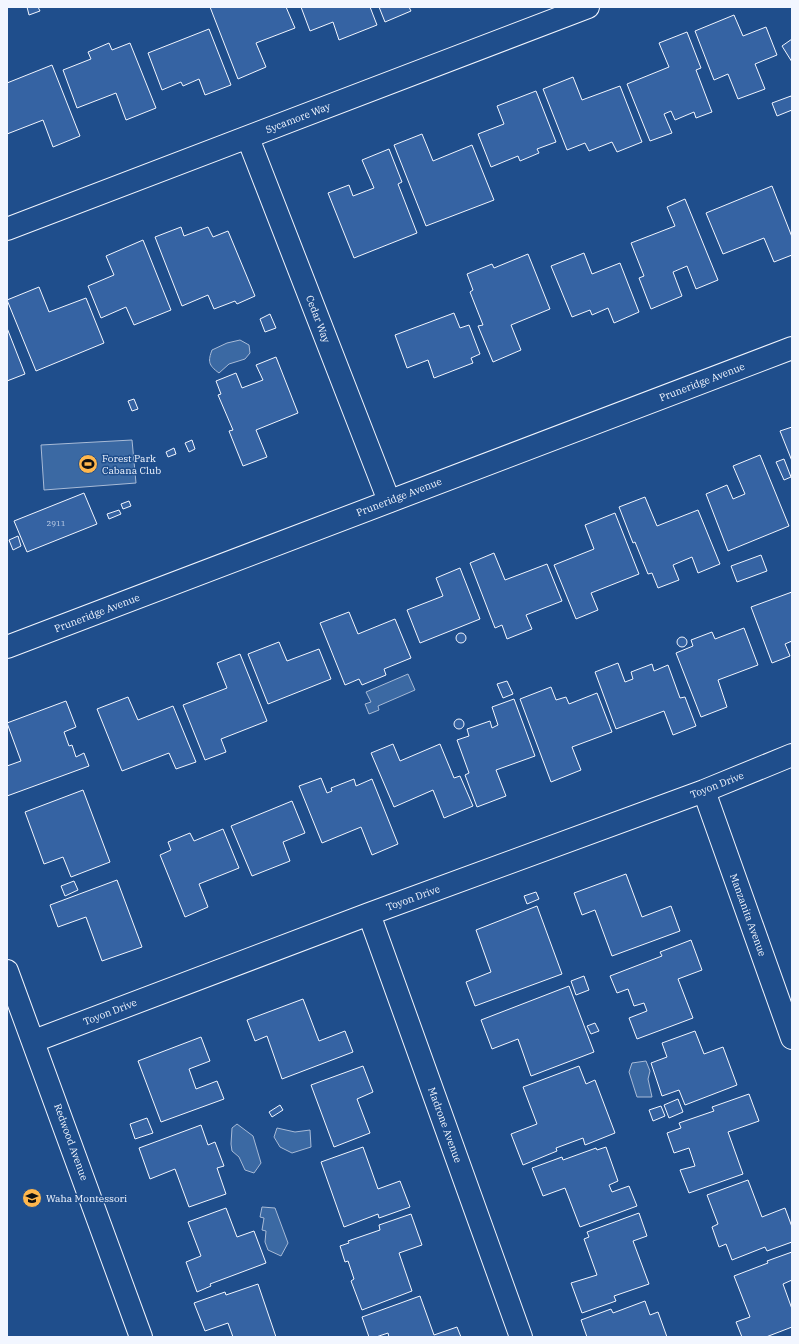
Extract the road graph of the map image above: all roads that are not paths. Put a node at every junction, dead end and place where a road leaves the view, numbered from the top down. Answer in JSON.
{"nodes":[{"id":1,"x":588,"y":7,"type":"edge"},
{"id":2,"x":248,"y":138,"type":"junction"},
{"id":3,"x":7,"y":229,"type":"edge"},
{"id":4,"x":792,"y":348,"type":"edge"},
{"id":5,"x":389,"y":501,"type":"junction"},
{"id":6,"x":7,"y":647,"type":"edge"},
{"id":7,"x":792,"y":755,"type":"edge"},
{"id":8,"x":704,"y":791,"type":"junction"},
{"id":9,"x":369,"y":914,"type":"junction"},
{"id":10,"x":7,"y":971,"type":"edge"},
{"id":11,"x":792,"y":1038,"type":"edge"},
{"id":12,"x":34,"y":1041,"type":"junction"},
{"id":13,"x":141,"y":1337,"type":"edge"},
{"id":14,"x":521,"y":1337,"type":"edge"}],
"edges":[{"from":1,"to":2,"type":"street","name":"Sycamore Way"},
{"from":2,"to":3,"type":"street","name":"Sycamore Way"},
{"from":2,"to":5,"type":"street","name":"Cedar Way"},
{"from":4,"to":5,"type":"street","name":"Pruneridge Avenue"},
{"from":5,"to":6,"type":"street","name":"Pruneridge Avenue"},
{"from":7,"to":8,"type":"street","name":"Toyon Drive"},
{"from":8,"to":9,"type":"street","name":"Toyon Drive"},
{"from":8,"to":11,"type":"street","name":"Manzanita Avenue"},
{"from":9,"to":12,"type":"street","name":"Toyon Drive"},
{"from":9,"to":14,"type":"street","name":"Madrone Avenue"},
{"from":10,"to":12,"type":"street","name":"Redwood Avenue"},
{"from":12,"to":13,"type":"street","name":"Redwood Avenue"}]}
